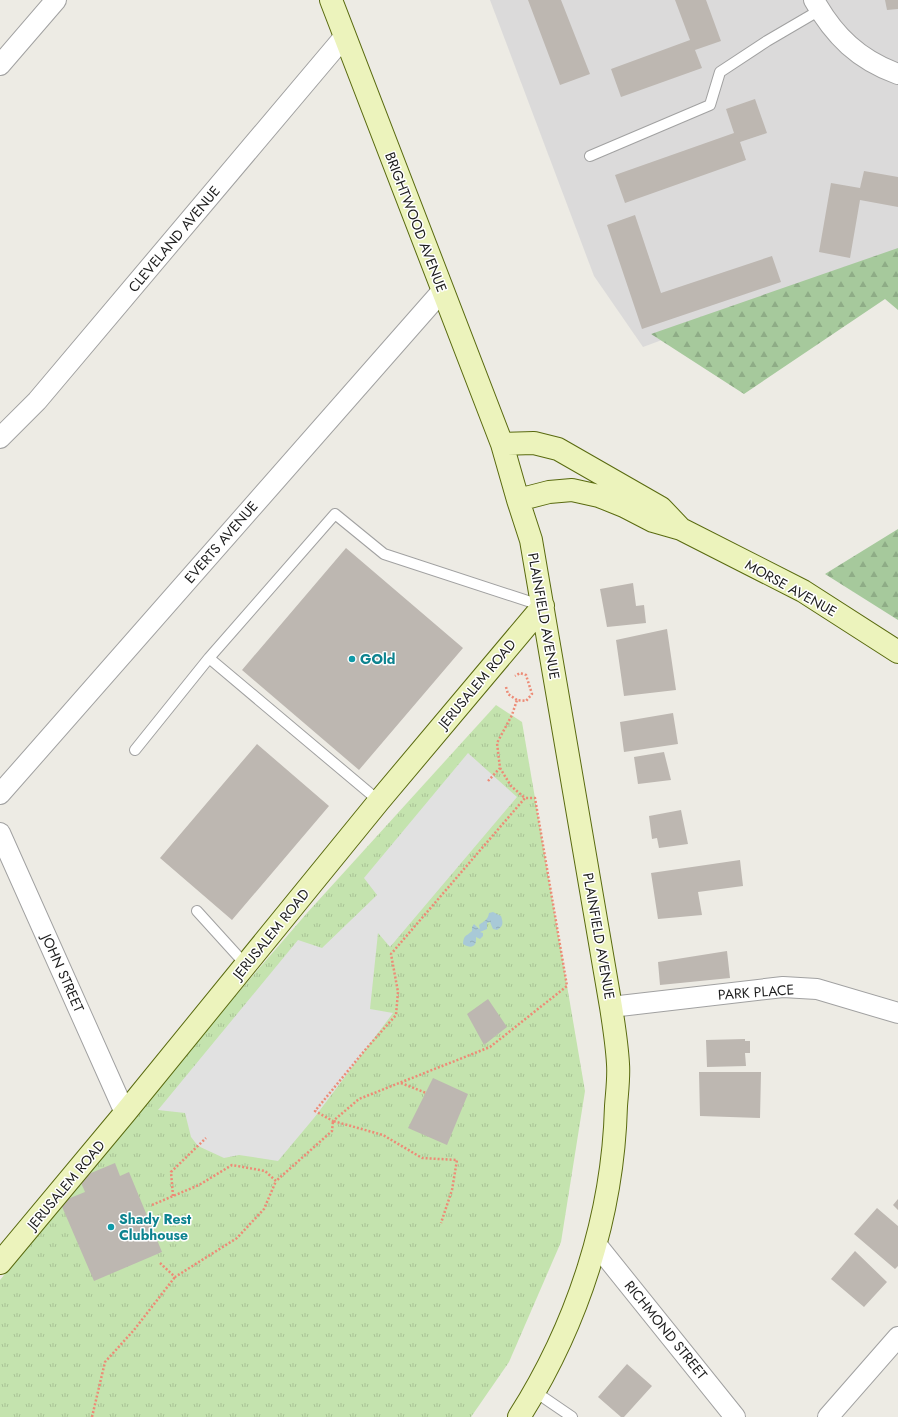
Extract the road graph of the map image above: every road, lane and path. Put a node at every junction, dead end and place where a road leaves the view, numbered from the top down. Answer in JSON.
{"nodes":[{"id":1,"x":56,"y":0,"type":"edge"},
{"id":2,"x":331,"y":0,"type":"edge"},
{"id":3,"x":817,"y":5,"type":"edge"},
{"id":4,"x":344,"y":37,"type":"junction"},
{"id":5,"x":0,"y":65,"type":"edge"},
{"id":6,"x":898,"y":74,"type":"edge"},
{"id":7,"x":590,"y":156,"type":"dead end"},
{"id":8,"x":442,"y":291,"type":"junction"},
{"id":9,"x":0,"y":438,"type":"edge"},
{"id":10,"x":502,"y":444,"type":"junction"},
{"id":11,"x":518,"y":500,"type":"junction"},
{"id":12,"x":681,"y":529,"type":"junction"},
{"id":13,"x":543,"y":606,"type":"junction"},
{"id":14,"x":898,"y":652,"type":"edge"},
{"id":15,"x":209,"y":658,"type":"junction"},
{"id":16,"x":512,"y":679,"type":"dead end"},
{"id":17,"x":509,"y":683,"type":"dead end"},
{"id":18,"x":517,"y":700,"type":"junction"},
{"id":19,"x":135,"y":750,"type":"dead end"},
{"id":20,"x":500,"y":768,"type":"junction"},
{"id":21,"x":488,"y":781,"type":"dead end"},
{"id":22,"x":0,"y":794,"type":"edge"},
{"id":23,"x":525,"y":798,"type":"junction"},
{"id":24,"x":379,"y":802,"type":"junction"},
{"id":25,"x":0,"y":833,"type":"edge"},
{"id":26,"x":197,"y":911,"type":"dead end"},
{"id":27,"x":246,"y":965,"type":"junction"},
{"id":28,"x":611,"y":1007,"type":"junction"},
{"id":29,"x":898,"y":1013,"type":"edge"},
{"id":30,"x":400,"y":1083,"type":"junction"},
{"id":31,"x":426,"y":1093,"type":"dead end"},
{"id":32,"x":125,"y":1113,"type":"junction"},
{"id":33,"x":333,"y":1121,"type":"junction"},
{"id":34,"x":206,"y":1138,"type":"dead end"},
{"id":35,"x":276,"y":1182,"type":"junction"},
{"id":36,"x":173,"y":1196,"type":"junction"},
{"id":37,"x":152,"y":1205,"type":"dead end"},
{"id":38,"x":441,"y":1223,"type":"dead end"},
{"id":39,"x":596,"y":1244,"type":"junction"},
{"id":40,"x":0,"y":1263,"type":"edge"},
{"id":41,"x":160,"y":1263,"type":"dead end"},
{"id":42,"x":175,"y":1277,"type":"junction"},
{"id":43,"x":898,"y":1337,"type":"edge"},
{"id":44,"x":534,"y":1392,"type":"junction"},
{"id":45,"x":92,"y":1417,"type":"edge"},
{"id":46,"x":519,"y":1417,"type":"edge"},
{"id":47,"x":572,"y":1417,"type":"edge"},
{"id":48,"x":735,"y":1417,"type":"edge"},
{"id":49,"x":828,"y":1417,"type":"edge"}],
"edges":[{"from":1,"to":5,"type":"street"},
{"from":2,"to":4,"type":"street","name":"BRIGHTWOOD AVENUE"},
{"from":3,"to":6,"type":"street"},
{"from":3,"to":7,"type":"lane"},
{"from":4,"to":8,"type":"street","name":"BRIGHTWOOD AVENUE"},
{"from":4,"to":9,"type":"street","name":"CLEVELAND AVENUE"},
{"from":8,"to":10,"type":"street","name":"BRIGHTWOOD AVENUE"},
{"from":8,"to":22,"type":"street","name":"EVERTS AVENUE"},
{"from":10,"to":11,"type":"street","name":"PLAINFIELD AVENUE"},
{"from":10,"to":12,"type":"street","name":"MORSE AVENUE"},
{"from":11,"to":12,"type":"street","name":"MORSE AVENUE"},
{"from":11,"to":13,"type":"street","name":"PLAINFIELD AVENUE"},
{"from":12,"to":14,"type":"street","name":"MORSE AVENUE"},
{"from":13,"to":15,"type":"lane"},
{"from":13,"to":24,"type":"street","name":"JERUSALEM ROAD"},
{"from":13,"to":28,"type":"street","name":"PLAINFIELD AVENUE"},
{"from":15,"to":19,"type":"lane"},
{"from":15,"to":24,"type":"lane"},
{"from":16,"to":18,"type":"path"},
{"from":17,"to":18,"type":"path"},
{"from":18,"to":20,"type":"path"},
{"from":20,"to":21,"type":"path"},
{"from":20,"to":23,"type":"path"},
{"from":23,"to":30,"type":"path"},
{"from":23,"to":33,"type":"path"},
{"from":24,"to":27,"type":"street","name":"JERUSALEM ROAD"},
{"from":25,"to":32,"type":"street","name":"JOHN STREET"},
{"from":26,"to":27,"type":"lane"},
{"from":27,"to":32,"type":"street","name":"JERUSALEM ROAD"},
{"from":28,"to":29,"type":"street","name":"PARK PLACE"},
{"from":28,"to":39,"type":"street","name":"PLAINFIELD AVENUE"},
{"from":30,"to":31,"type":"path"},
{"from":30,"to":33,"type":"path"},
{"from":32,"to":40,"type":"street","name":"JERUSALEM ROAD"},
{"from":33,"to":35,"type":"path"},
{"from":33,"to":38,"type":"path"},
{"from":34,"to":36,"type":"path"},
{"from":35,"to":36,"type":"path"},
{"from":35,"to":42,"type":"path"},
{"from":36,"to":37,"type":"path"},
{"from":39,"to":44,"type":"street","name":"PLAINFIELD AVENUE"},
{"from":39,"to":48,"type":"street","name":"RICHMOND STREET"},
{"from":41,"to":42,"type":"path"},
{"from":42,"to":45,"type":"path"},
{"from":43,"to":49,"type":"street"},
{"from":44,"to":46,"type":"street","name":"PLAINFIELD AVENUE"},
{"from":44,"to":47,"type":"lane"}]}
